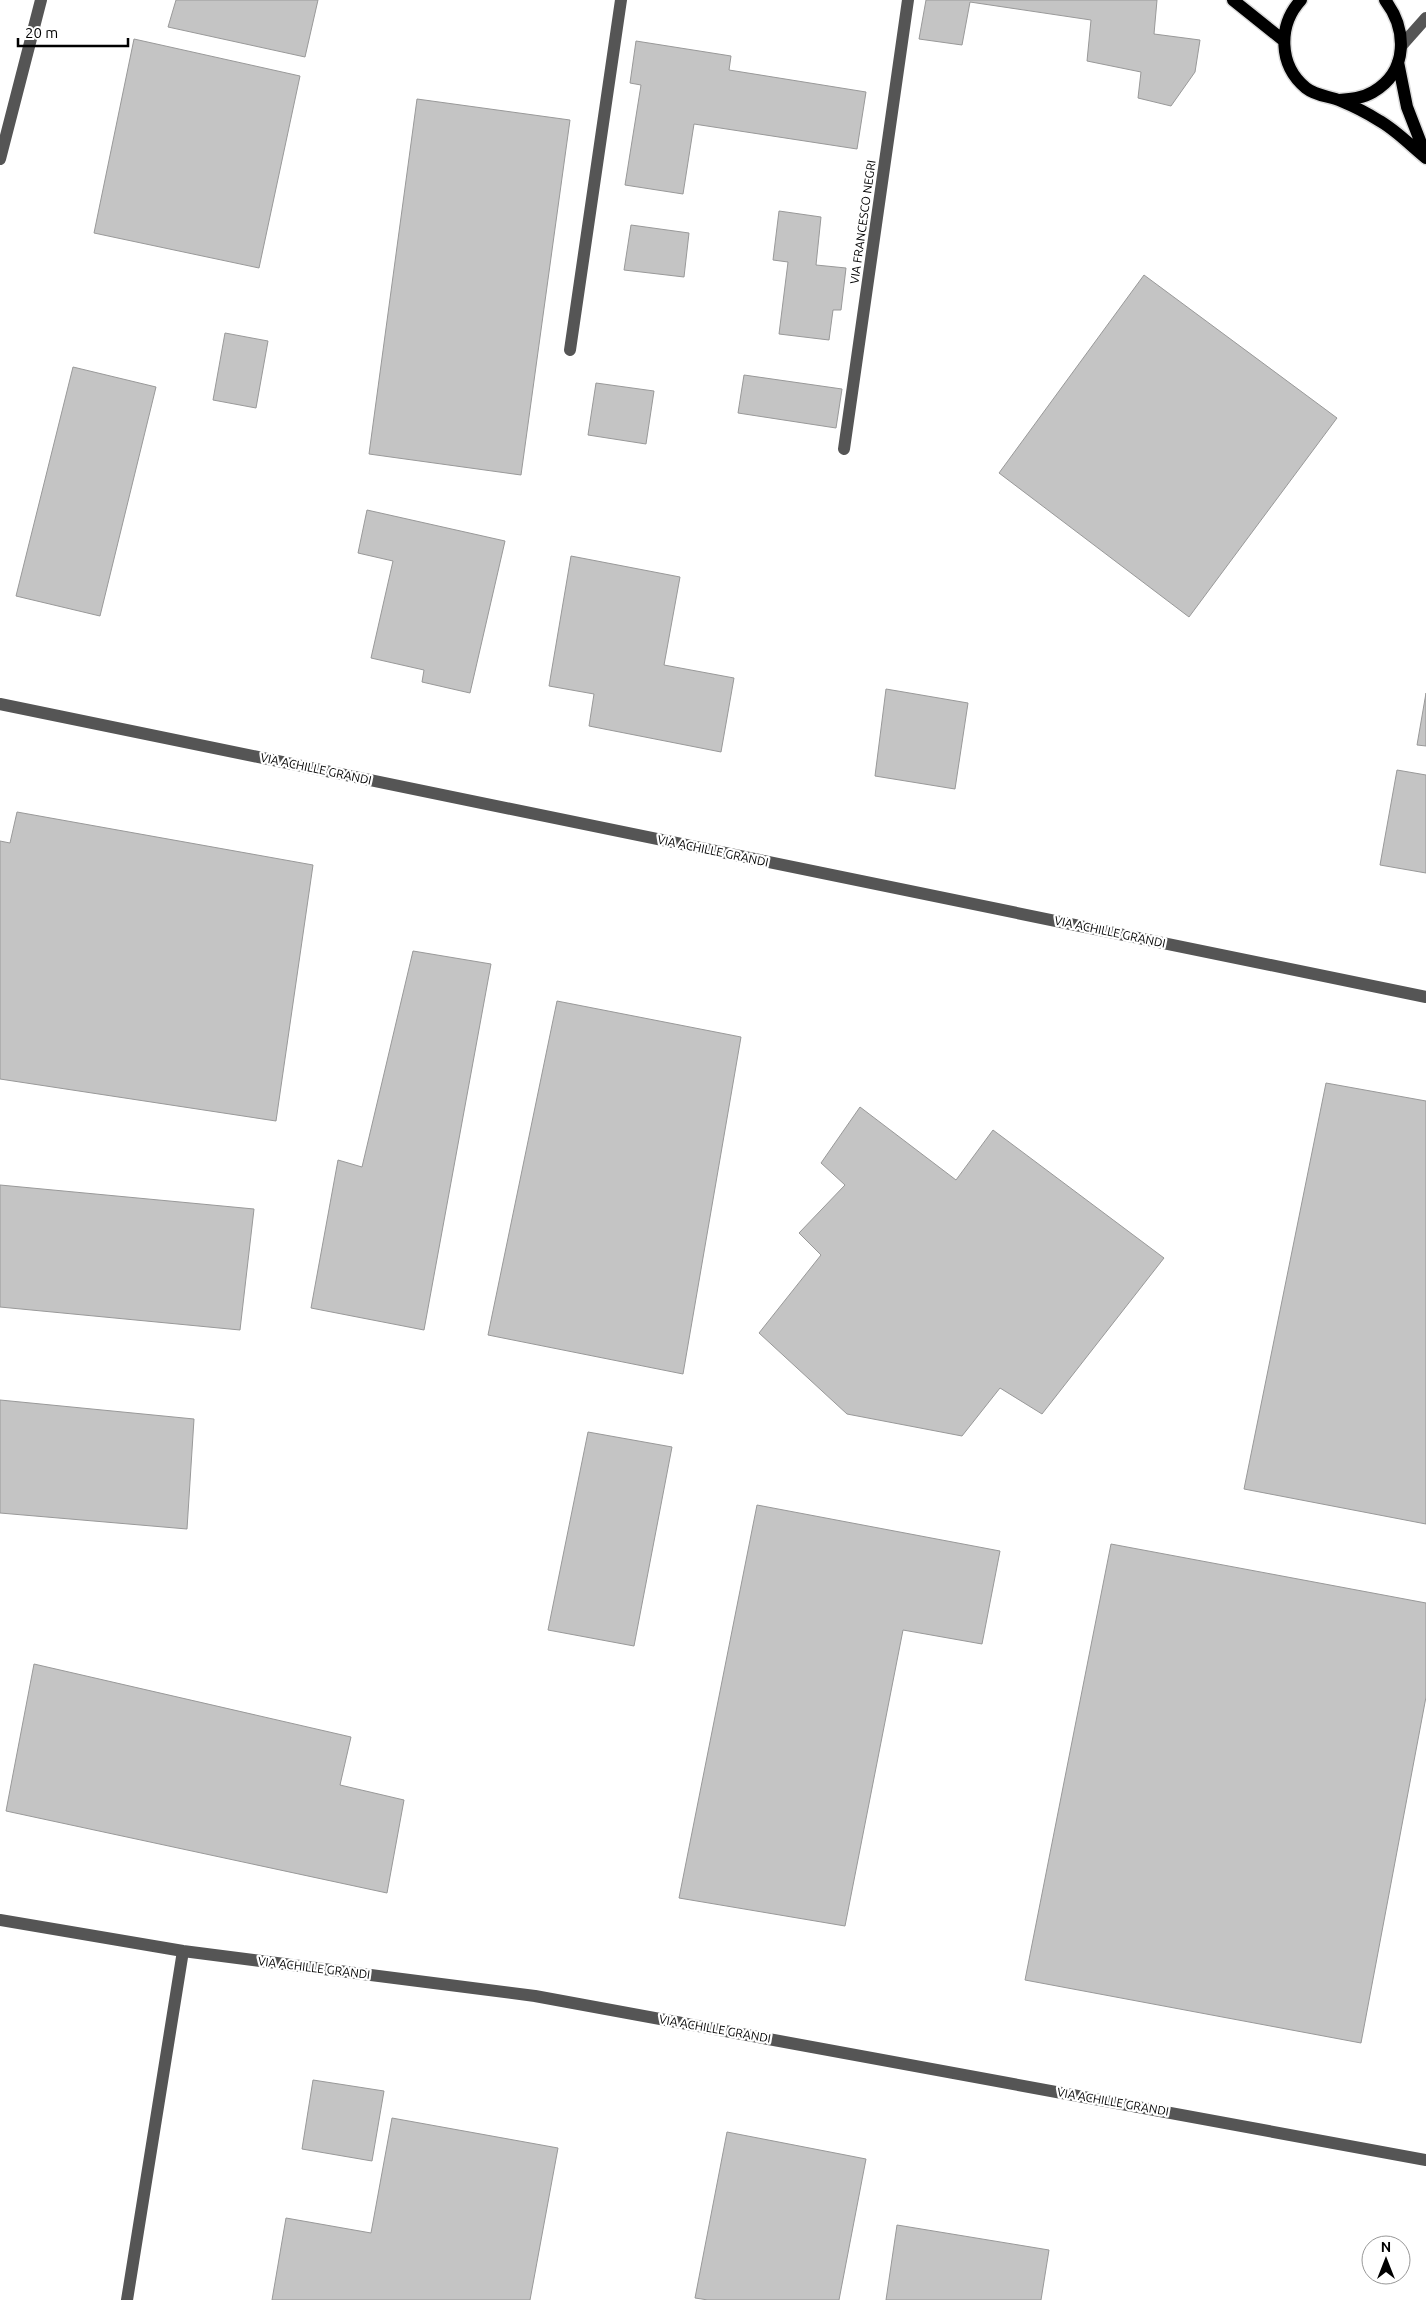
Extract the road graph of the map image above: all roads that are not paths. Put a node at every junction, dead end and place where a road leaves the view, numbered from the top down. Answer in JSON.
{"nodes":[{"id":1,"x":41,"y":0,"type":"edge"},
{"id":2,"x":621,"y":0,"type":"edge"},
{"id":3,"x":908,"y":0,"type":"edge"},
{"id":4,"x":1233,"y":0,"type":"edge"},
{"id":5,"x":1301,"y":0,"type":"edge"},
{"id":6,"x":1385,"y":0,"type":"edge"},
{"id":7,"x":1426,"y":18,"type":"edge"},
{"id":8,"x":1283,"y":40,"type":"junction"},
{"id":9,"x":1402,"y":45,"type":"junction"},
{"id":10,"x":1398,"y":62,"type":"junction"},
{"id":11,"x":1339,"y":100,"type":"junction"},
{"id":12,"x":1426,"y":157,"type":"edge"},
{"id":13,"x":0,"y":159,"type":"edge"},
{"id":14,"x":570,"y":350,"type":"dead end"},
{"id":15,"x":844,"y":449,"type":"dead end"},
{"id":16,"x":0,"y":704,"type":"edge"},
{"id":17,"x":1426,"y":997,"type":"edge"},
{"id":18,"x":0,"y":1920,"type":"edge"},
{"id":19,"x":183,"y":1951,"type":"junction"},
{"id":20,"x":1426,"y":2160,"type":"edge"},
{"id":21,"x":127,"y":2300,"type":"edge"}],
"edges":[{"from":1,"to":13,"type":"street"},
{"from":2,"to":14,"type":"street"},
{"from":3,"to":15,"type":"street","name":"VIA FRANCESCO NEGRI"},
{"from":4,"to":8,"type":"main road"},
{"from":5,"to":8,"type":"main road"},
{"from":6,"to":9,"type":"main road"},
{"from":7,"to":9,"type":"street"},
{"from":8,"to":11,"type":"main road"},
{"from":9,"to":10,"type":"main road"},
{"from":10,"to":11,"type":"main road"},
{"from":10,"to":12,"type":"main road"},
{"from":11,"to":12,"type":"main road"},
{"from":16,"to":17,"type":"street","name":"VIA ACHILLE GRANDI"},
{"from":18,"to":19,"type":"street","name":"VIA ACHILLE GRANDI"},
{"from":19,"to":20,"type":"street","name":"VIA ACHILLE GRANDI"},
{"from":19,"to":21,"type":"street"}]}
